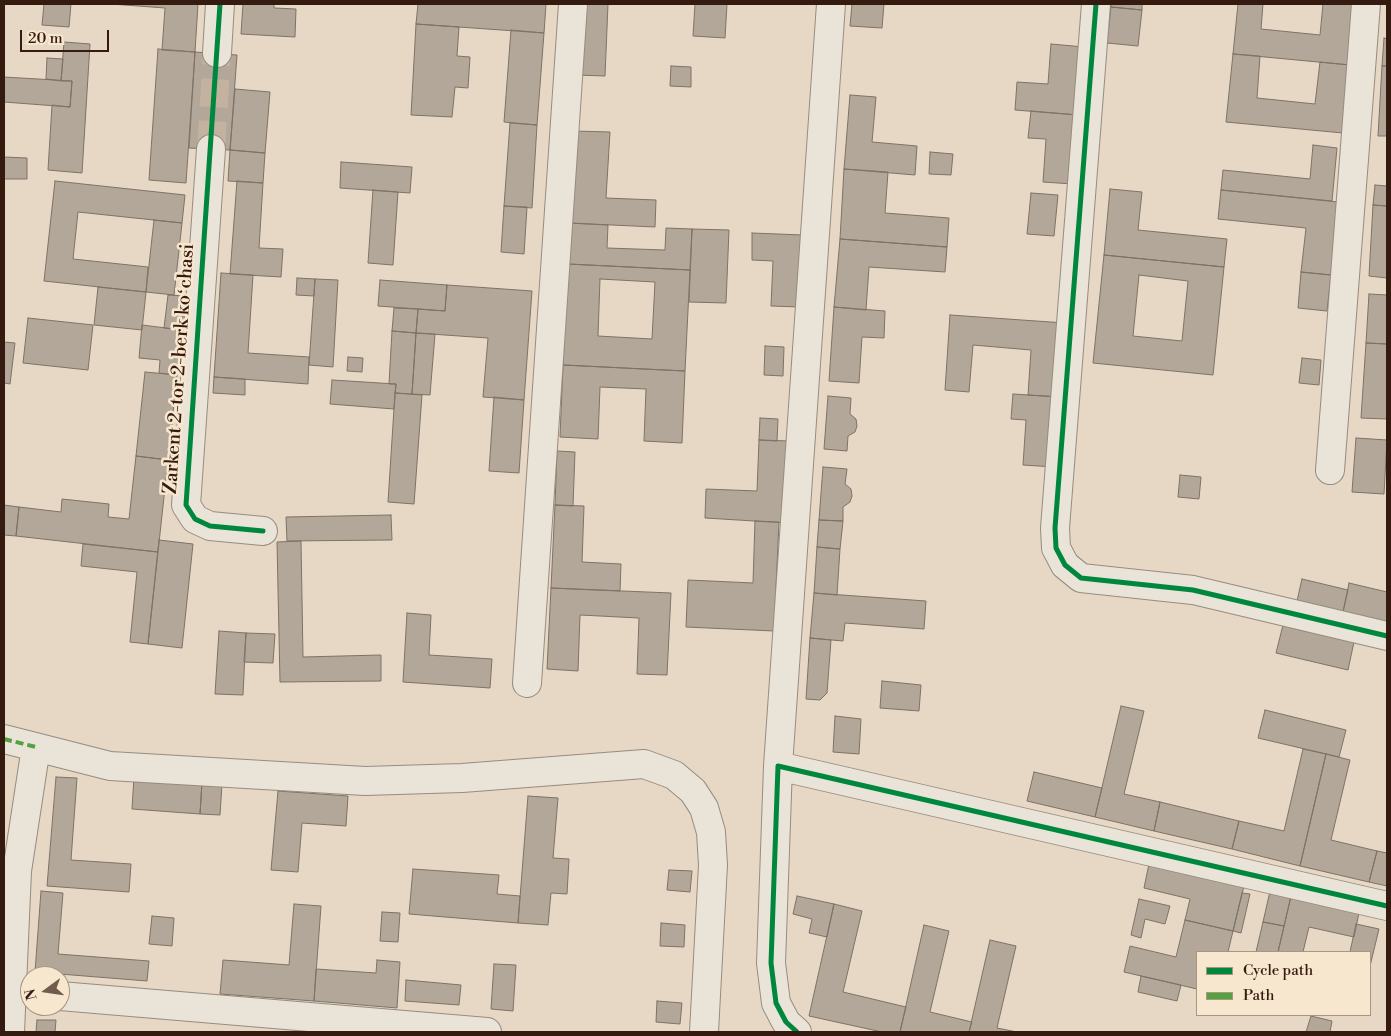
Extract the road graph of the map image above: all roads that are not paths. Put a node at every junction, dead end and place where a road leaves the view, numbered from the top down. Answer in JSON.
{"nodes":[{"id":1,"x":220,"y":4,"type":"edge"},
{"id":2,"x":573,"y":4,"type":"edge"},
{"id":3,"x":831,"y":4,"type":"edge"},
{"id":4,"x":1096,"y":4,"type":"edge"},
{"id":5,"x":1366,"y":4,"type":"edge"},
{"id":6,"x":217,"y":53,"type":"tunnel mouth"},
{"id":7,"x":211,"y":149,"type":"tunnel mouth"},
{"id":8,"x":1330,"y":470,"type":"dead end"},
{"id":9,"x":263,"y":531,"type":"dead end"},
{"id":10,"x":1387,"y":636,"type":"edge"},
{"id":11,"x":528,"y":683,"type":"dead end"},
{"id":12,"x":4,"y":739,"type":"edge"},
{"id":13,"x":36,"y":747,"type":"junction"},
{"id":14,"x":778,"y":766,"type":"junction"},
{"id":15,"x":10,"y":872,"type":"edge"},
{"id":16,"x":1387,"y":906,"type":"edge"},
{"id":17,"x":20,"y":982,"type":"edge"},
{"id":18,"x":20,"y":997,"type":"edge"},
{"id":19,"x":70,"y":997,"type":"edge"},
{"id":20,"x":792,"y":1027,"type":"edge"},
{"id":21,"x":10,"y":1032,"type":"edge"},
{"id":22,"x":487,"y":1032,"type":"edge"},
{"id":23,"x":704,"y":1032,"type":"edge"}],
"edges":[{"from":1,"to":6,"type":"street"},
{"from":2,"to":11,"type":"street"},
{"from":3,"to":14,"type":"street"},
{"from":4,"to":10,"type":"street"},
{"from":5,"to":8,"type":"street"},
{"from":7,"to":9,"type":"street","name":"Zarkent 2-tor 2-berk koʻchasi"},
{"from":12,"to":13,"type":"street"},
{"from":13,"to":15,"type":"street"},
{"from":13,"to":23,"type":"street"},
{"from":14,"to":16,"type":"street"},
{"from":14,"to":20,"type":"street"},
{"from":15,"to":17,"type":"street"},
{"from":18,"to":21,"type":"street"},
{"from":19,"to":22,"type":"street"}]}
